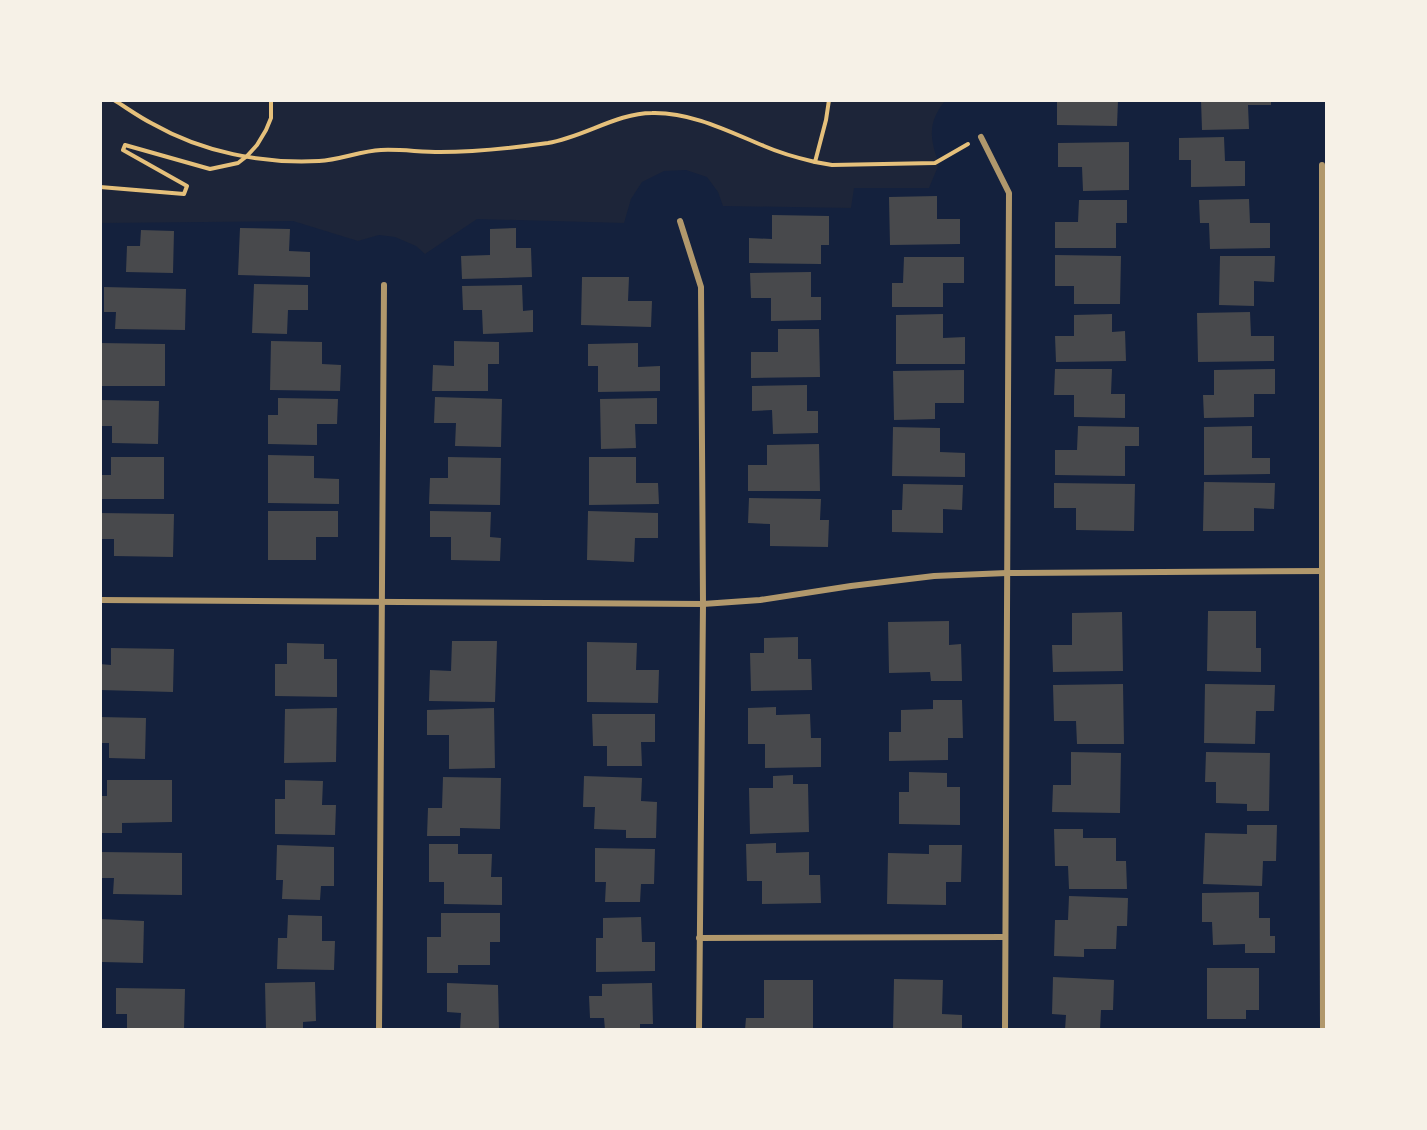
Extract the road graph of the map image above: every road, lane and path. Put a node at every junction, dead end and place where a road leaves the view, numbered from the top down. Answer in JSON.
{"nodes":[{"id":1,"x":114,"y":100,"type":"edge"},
{"id":2,"x":271,"y":100,"type":"edge"},
{"id":3,"x":829,"y":100,"type":"edge"},
{"id":4,"x":981,"y":137,"type":"joint"},
{"id":5,"x":248,"y":156,"type":"junction"},
{"id":6,"x":815,"y":162,"type":"junction"},
{"id":7,"x":1322,"y":165,"type":"dead end"},
{"id":8,"x":100,"y":188,"type":"edge"},
{"id":9,"x":680,"y":221,"type":"dead end"},
{"id":10,"x":384,"y":285,"type":"dead end"},
{"id":11,"x":1324,"y":572,"type":"edge"},
{"id":12,"x":1007,"y":573,"type":"junction"},
{"id":13,"x":100,"y":600,"type":"edge"},
{"id":14,"x":383,"y":603,"type":"junction"},
{"id":15,"x":703,"y":604,"type":"junction"},
{"id":16,"x":1005,"y":937,"type":"junction"},
{"id":17,"x":699,"y":938,"type":"junction"},
{"id":18,"x":379,"y":1029,"type":"edge"},
{"id":19,"x":699,"y":1029,"type":"edge"},
{"id":20,"x":1005,"y":1029,"type":"edge"},
{"id":21,"x":1323,"y":1029,"type":"edge"}],
"edges":[{"from":1,"to":5,"type":"path"},
{"from":2,"to":5,"type":"path"},
{"from":3,"to":6,"type":"path"},
{"from":4,"to":6,"type":"path"},
{"from":4,"to":12,"type":"street"},
{"from":5,"to":6,"type":"path"},
{"from":5,"to":8,"type":"path"},
{"from":7,"to":11,"type":"street"},
{"from":9,"to":15,"type":"street"},
{"from":10,"to":14,"type":"street"},
{"from":11,"to":12,"type":"street"},
{"from":11,"to":21,"type":"street"},
{"from":12,"to":15,"type":"street"},
{"from":12,"to":16,"type":"street"},
{"from":13,"to":14,"type":"street"},
{"from":14,"to":15,"type":"street"},
{"from":14,"to":18,"type":"street"},
{"from":15,"to":17,"type":"street"},
{"from":16,"to":17,"type":"street"},
{"from":16,"to":20,"type":"street"},
{"from":17,"to":19,"type":"street"}]}
